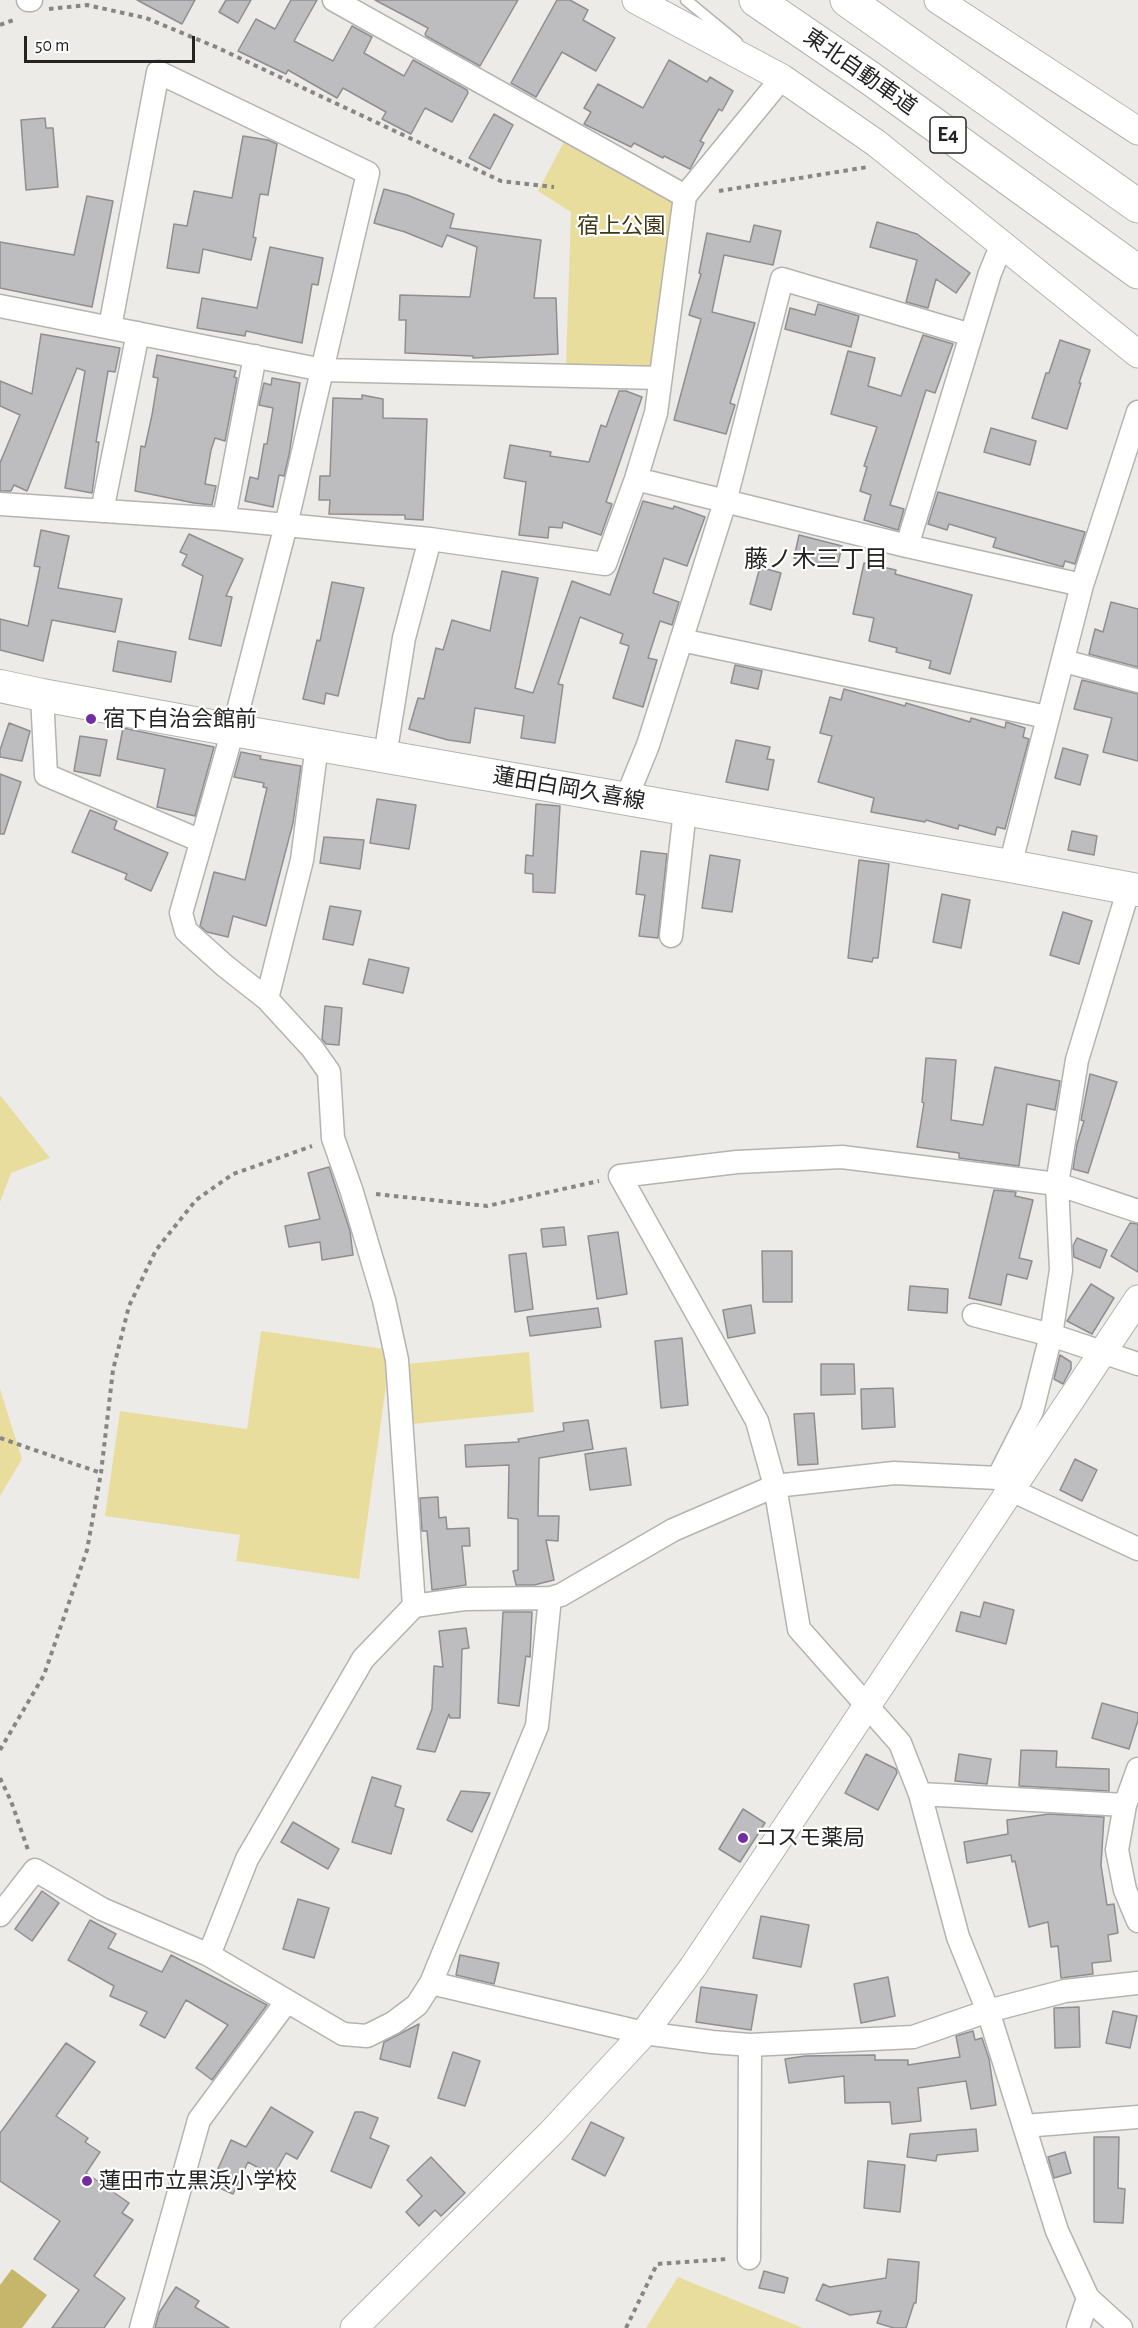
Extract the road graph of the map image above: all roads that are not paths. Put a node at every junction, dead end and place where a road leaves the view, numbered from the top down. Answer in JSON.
{"nodes":[{"id":1,"x":334,"y":0,"type":"edge"},
{"id":2,"x":636,"y":0,"type":"edge"},
{"id":3,"x":686,"y":0,"type":"edge"},
{"id":4,"x":756,"y":0,"type":"edge"},
{"id":5,"x":847,"y":0,"type":"edge"},
{"id":6,"x":938,"y":0,"type":"edge"},
{"id":7,"x":782,"y":78,"type":"junction"},
{"id":8,"x":1138,"y":130,"type":"edge"},
{"id":9,"x":685,"y":196,"type":"junction"},
{"id":10,"x":1138,"y":206,"type":"edge"},
{"id":11,"x":1002,"y":244,"type":"junction"},
{"id":12,"x":1138,"y":272,"type":"edge"},
{"id":13,"x":0,"y":306,"type":"edge"},
{"id":14,"x":110,"y":327,"type":"junction"},
{"id":15,"x":138,"y":333,"type":"junction"},
{"id":16,"x":971,"y":335,"type":"junction"},
{"id":17,"x":1138,"y":354,"type":"edge"},
{"id":18,"x":255,"y":356,"type":"junction"},
{"id":19,"x":323,"y":370,"type":"junction"},
{"id":20,"x":660,"y":378,"type":"junction"},
{"id":21,"x":1138,"y":412,"type":"edge"},
{"id":22,"x":636,"y":479,"type":"junction"},
{"id":23,"x":725,"y":502,"type":"junction"},
{"id":24,"x":0,"y":504,"type":"edge"},
{"id":25,"x":102,"y":511,"type":"junction"},
{"id":26,"x":224,"y":519,"type":"junction"},
{"id":27,"x":286,"y":525,"type":"junction"},
{"id":28,"x":430,"y":539,"type":"junction"},
{"id":29,"x":907,"y":546,"type":"junction"},
{"id":30,"x":1082,"y":585,"type":"junction"},
{"id":31,"x":681,"y":640,"type":"junction"},
{"id":32,"x":1064,"y":660,"type":"junction"},
{"id":33,"x":1138,"y":681,"type":"edge"},
{"id":34,"x":0,"y":686,"type":"edge"},
{"id":35,"x":42,"y":695,"type":"junction"},
{"id":36,"x":1047,"y":717,"type":"junction"},
{"id":37,"x":233,"y":730,"type":"junction"},
{"id":38,"x":317,"y":744,"type":"junction"},
{"id":39,"x":385,"y":756,"type":"junction"},
{"id":40,"x":626,"y":799,"type":"junction"},
{"id":41,"x":685,"y":810,"type":"junction"},
{"id":42,"x":201,"y":841,"type":"junction"},
{"id":43,"x":1010,"y":866,"type":"junction"},
{"id":44,"x":1133,"y":889,"type":"edge"},
{"id":45,"x":671,"y":936,"type":"dead end"},
{"id":46,"x":267,"y":999,"type":"junction"},
{"id":47,"x":1057,"y":1184,"type":"junction"},
{"id":48,"x":1138,"y":1211,"type":"edge"},
{"id":49,"x":1138,"y":1299,"type":"edge"},
{"id":50,"x":974,"y":1315,"type":"dead end"},
{"id":51,"x":1051,"y":1335,"type":"junction"},
{"id":52,"x":1104,"y":1353,"type":"junction"},
{"id":53,"x":1138,"y":1364,"type":"edge"},
{"id":54,"x":1005,"y":1484,"type":"junction"},
{"id":55,"x":775,"y":1486,"type":"junction"},
{"id":56,"x":1138,"y":1548,"type":"edge"},
{"id":57,"x":550,"y":1598,"type":"junction"},
{"id":58,"x":414,"y":1606,"type":"junction"},
{"id":59,"x":866,"y":1705,"type":"junction"},
{"id":60,"x":1138,"y":1769,"type":"edge"},
{"id":61,"x":920,"y":1794,"type":"junction"},
{"id":62,"x":1125,"y":1805,"type":"junction"},
{"id":63,"x":0,"y":1916,"type":"edge"},
{"id":64,"x":1138,"y":1921,"type":"edge"},
{"id":65,"x":208,"y":1955,"type":"junction"},
{"id":66,"x":431,"y":1983,"type":"junction"},
{"id":67,"x":1138,"y":1983,"type":"edge"},
{"id":68,"x":287,"y":2001,"type":"junction"},
{"id":69,"x":988,"y":2011,"type":"junction"},
{"id":70,"x":644,"y":2033,"type":"junction"},
{"id":71,"x":750,"y":2045,"type":"junction"},
{"id":72,"x":1138,"y":2117,"type":"edge"},
{"id":73,"x":1024,"y":2126,"type":"junction"},
{"id":74,"x":749,"y":2258,"type":"road end"},
{"id":75,"x":1088,"y":2298,"type":"junction"},
{"id":76,"x":141,"y":2328,"type":"edge"},
{"id":77,"x":354,"y":2328,"type":"edge"},
{"id":78,"x":1078,"y":2328,"type":"edge"},
{"id":79,"x":1121,"y":2328,"type":"edge"}],
"edges":[{"from":1,"to":9,"type":"street"},
{"from":2,"to":7,"type":"street"},
{"from":3,"to":7,"type":"lane"},
{"from":4,"to":12,"type":"highway","name":"東北自動車道","number":"E4"},
{"from":5,"to":10,"type":"highway","number":"E4"},
{"from":6,"to":8,"type":"street"},
{"from":7,"to":9,"type":"street"},
{"from":7,"to":11,"type":"street"},
{"from":9,"to":20,"type":"street"},
{"from":11,"to":16,"type":"street"},
{"from":11,"to":17,"type":"street"},
{"from":13,"to":14,"type":"street"},
{"from":14,"to":15,"type":"street"},
{"from":14,"to":19,"type":"street"},
{"from":15,"to":18,"type":"street"},
{"from":15,"to":25,"type":"street"},
{"from":16,"to":23,"type":"street"},
{"from":16,"to":29,"type":"street"},
{"from":18,"to":19,"type":"street"},
{"from":18,"to":26,"type":"street"},
{"from":19,"to":20,"type":"street"},
{"from":19,"to":27,"type":"street"},
{"from":20,"to":22,"type":"street"},
{"from":21,"to":30,"type":"street"},
{"from":22,"to":23,"type":"street"},
{"from":22,"to":28,"type":"street"},
{"from":23,"to":29,"type":"street"},
{"from":23,"to":31,"type":"street"},
{"from":24,"to":25,"type":"street"},
{"from":25,"to":26,"type":"street"},
{"from":26,"to":27,"type":"street"},
{"from":27,"to":28,"type":"street"},
{"from":27,"to":37,"type":"street"},
{"from":28,"to":39,"type":"street"},
{"from":29,"to":30,"type":"street"},
{"from":30,"to":32,"type":"street"},
{"from":31,"to":36,"type":"street"},
{"from":31,"to":40,"type":"street"},
{"from":32,"to":33,"type":"street"},
{"from":32,"to":36,"type":"street"},
{"from":34,"to":35,"type":"main road","name":"蓮田白岡久喜線"},
{"from":35,"to":37,"type":"main road","name":"蓮田白岡久喜線"},
{"from":35,"to":42,"type":"street"},
{"from":36,"to":43,"type":"street"},
{"from":37,"to":38,"type":"main road","name":"蓮田白岡久喜線"},
{"from":37,"to":42,"type":"street"},
{"from":38,"to":39,"type":"main road","name":"蓮田白岡久喜線"},
{"from":38,"to":46,"type":"street"},
{"from":39,"to":40,"type":"main road","name":"蓮田白岡久喜線"},
{"from":40,"to":41,"type":"main road","name":"蓮田白岡久喜線"},
{"from":41,"to":43,"type":"main road","name":"蓮田白岡久喜線"},
{"from":41,"to":45,"type":"street"},
{"from":42,"to":46,"type":"street"},
{"from":43,"to":44,"type":"main road","name":"蓮田白岡久喜線"},
{"from":44,"to":47,"type":"street"},
{"from":46,"to":58,"type":"street"},
{"from":47,"to":48,"type":"street"},
{"from":47,"to":51,"type":"street"},
{"from":47,"to":55,"type":"street"},
{"from":49,"to":52,"type":"street"},
{"from":50,"to":51,"type":"street"},
{"from":51,"to":52,"type":"street"},
{"from":51,"to":54,"type":"street"},
{"from":52,"to":53,"type":"street"},
{"from":52,"to":54,"type":"street"},
{"from":54,"to":55,"type":"street"},
{"from":54,"to":56,"type":"street"},
{"from":54,"to":59,"type":"street"},
{"from":55,"to":57,"type":"street"},
{"from":55,"to":59,"type":"street"},
{"from":57,"to":58,"type":"street"},
{"from":57,"to":66,"type":"street"},
{"from":58,"to":65,"type":"street"},
{"from":59,"to":61,"type":"street"},
{"from":59,"to":70,"type":"street"},
{"from":60,"to":62,"type":"street"},
{"from":61,"to":62,"type":"street"},
{"from":61,"to":69,"type":"street"},
{"from":62,"to":64,"type":"street"},
{"from":63,"to":65,"type":"street"},
{"from":65,"to":68,"type":"street"},
{"from":66,"to":68,"type":"street"},
{"from":66,"to":70,"type":"street"},
{"from":67,"to":69,"type":"street"},
{"from":68,"to":76,"type":"street"},
{"from":69,"to":71,"type":"street"},
{"from":69,"to":73,"type":"street"},
{"from":70,"to":71,"type":"street"},
{"from":70,"to":77,"type":"street"},
{"from":71,"to":74,"type":"street"},
{"from":72,"to":73,"type":"street"},
{"from":73,"to":75,"type":"street"},
{"from":75,"to":78,"type":"street"},
{"from":75,"to":79,"type":"street"}]}
